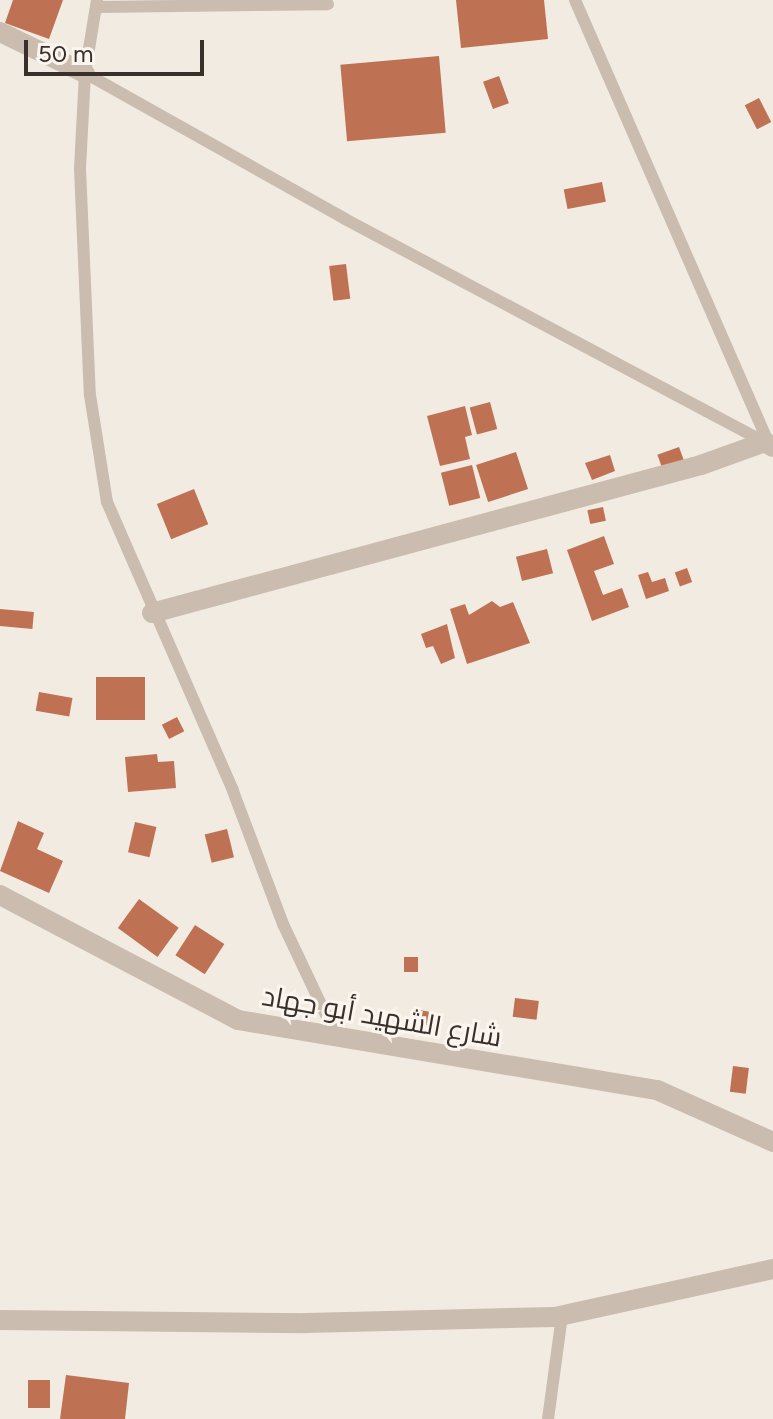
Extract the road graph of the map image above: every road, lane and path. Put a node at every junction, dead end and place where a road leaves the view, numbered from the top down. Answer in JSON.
{"nodes":[{"id":1,"x":575,"y":0,"type":"edge"},
{"id":2,"x":97,"y":3,"type":"edge"},
{"id":3,"x":328,"y":4,"type":"dead end"},
{"id":4,"x":0,"y":32,"type":"edge"},
{"id":5,"x":85,"y":73,"type":"junction"},
{"id":6,"x":770,"y":443,"type":"edge"},
{"id":7,"x":152,"y":613,"type":"junction"},
{"id":8,"x":0,"y":895,"type":"edge"},
{"id":9,"x":337,"y":1038,"type":"junction"},
{"id":10,"x":773,"y":1142,"type":"edge"},
{"id":11,"x":773,"y":1269,"type":"edge"},
{"id":12,"x":562,"y":1316,"type":"junction"},
{"id":13,"x":0,"y":1320,"type":"edge"},
{"id":14,"x":548,"y":1419,"type":"edge"}],
"edges":[{"from":1,"to":6,"type":"lane"},
{"from":2,"to":3,"type":"lane"},
{"from":2,"to":5,"type":"lane"},
{"from":4,"to":5,"type":"street"},
{"from":5,"to":6,"type":"lane"},
{"from":5,"to":7,"type":"lane"},
{"from":6,"to":7,"type":"street"},
{"from":7,"to":9,"type":"lane"},
{"from":8,"to":9,"type":"street","name":"شارع الشهيد أبو جهاد"},
{"from":9,"to":10,"type":"street","name":"شارع الشهيد أبو جهاد"},
{"from":11,"to":12,"type":"street"},
{"from":12,"to":13,"type":"street"},
{"from":12,"to":14,"type":"lane"}]}
